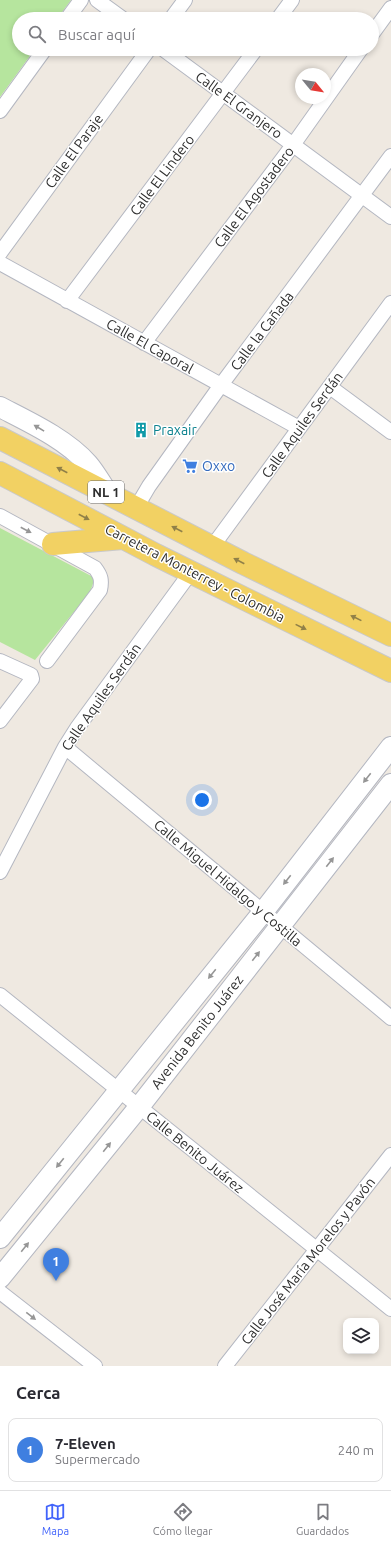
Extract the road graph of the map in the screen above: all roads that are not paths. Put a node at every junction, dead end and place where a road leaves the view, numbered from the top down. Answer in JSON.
{"nodes":[{"id":1,"x":81,"y":0,"type":"edge"},
{"id":2,"x":97,"y":0,"type":"edge"},
{"id":3,"x":185,"y":0,"type":"edge"},
{"id":4,"x":292,"y":0,"type":"edge"},
{"id":5,"x":391,"y":8,"type":"edge"},
{"id":6,"x":72,"y":12,"type":"edge"},
{"id":7,"x":113,"y":12,"type":"edge"},
{"id":8,"x":176,"y":12,"type":"edge"},
{"id":9,"x":283,"y":12,"type":"edge"},
{"id":10,"x":379,"y":24,"type":"edge"},
{"id":11,"x":40,"y":56,"type":"edge"},
{"id":12,"x":144,"y":56,"type":"edge"},
{"id":13,"x":173,"y":56,"type":"edge"},
{"id":14,"x":251,"y":56,"type":"edge"},
{"id":15,"x":356,"y":56,"type":"edge"},
{"id":16,"x":223,"y":93,"type":"junction"},
{"id":17,"x":0,"y":111,"type":"edge"},
{"id":18,"x":293,"y":145,"type":"junction"},
{"id":19,"x":391,"y":156,"type":"edge"},
{"id":20,"x":362,"y":196,"type":"junction"},
{"id":21,"x":391,"y":217,"type":"edge"},
{"id":22,"x":0,"y":253,"type":"edge"},
{"id":23,"x":0,"y":264,"type":"edge"},
{"id":24,"x":67,"y":300,"type":"junction"},
{"id":25,"x":391,"y":304,"type":"edge"},
{"id":26,"x":144,"y":343,"type":"junction"},
{"id":27,"x":221,"y":386,"type":"junction"},
{"id":28,"x":330,"y":387,"type":"junction"},
{"id":29,"x":0,"y":407,"type":"edge"},
{"id":30,"x":299,"y":428,"type":"junction"},
{"id":31,"x":391,"y":432,"type":"edge"},
{"id":32,"x":0,"y":438,"type":"edge"},
{"id":33,"x":0,"y":473,"type":"edge"},
{"id":34,"x":107,"y":492,"type":"junction"},
{"id":35,"x":136,"y":508,"type":"junction"},
{"id":36,"x":0,"y":516,"type":"edge"},
{"id":37,"x":123,"y":538,"type":"junction"},
{"id":38,"x":53,"y":544,"type":"junction"},
{"id":39,"x":212,"y":547,"type":"junction"},
{"id":40,"x":191,"y":572,"type":"junction"},
{"id":41,"x":391,"y":635,"type":"edge"},
{"id":42,"x":47,"y":660,"type":"dead end"},
{"id":43,"x":0,"y":661,"type":"edge"},
{"id":44,"x":391,"y":671,"type":"edge"},
{"id":45,"x":0,"y":722,"type":"edge"},
{"id":46,"x":65,"y":747,"type":"junction"},
{"id":47,"x":391,"y":747,"type":"edge"},
{"id":48,"x":391,"y":784,"type":"edge"},
{"id":49,"x":0,"y":872,"type":"edge"},
{"id":50,"x":263,"y":912,"type":"junction"},
{"id":51,"x":280,"y":925,"type":"junction"},
{"id":52,"x":0,"y":995,"type":"edge"},
{"id":53,"x":391,"y":1018,"type":"edge"},
{"id":54,"x":118,"y":1090,"type":"junction"},
{"id":55,"x":139,"y":1107,"type":"junction"},
{"id":56,"x":391,"y":1155,"type":"edge"},
{"id":57,"x":0,"y":1238,"type":"edge"},
{"id":58,"x":317,"y":1250,"type":"junction"},
{"id":59,"x":0,"y":1278,"type":"edge"},
{"id":60,"x":0,"y":1292,"type":"edge"},
{"id":61,"x":391,"y":1309,"type":"edge"},
{"id":62,"x":95,"y":1366,"type":"edge"},
{"id":63,"x":225,"y":1366,"type":"edge"}],
"edges":[{"from":1,"to":6,"type":"street"},
{"from":2,"to":7,"type":"street"},
{"from":3,"to":8,"type":"street"},
{"from":4,"to":9,"type":"street"},
{"from":5,"to":10,"type":"street"},
{"from":11,"to":17,"type":"street"},
{"from":12,"to":22,"type":"street","name":"Calle El Paraje"},
{"from":13,"to":16,"type":"street","name":"Calle El Granjero"},
{"from":14,"to":16,"type":"street","name":"Calle El Lindero"},
{"from":15,"to":18,"type":"street","name":"Calle El Agostadero"},
{"from":16,"to":18,"type":"street","name":"Calle El Granjero"},
{"from":16,"to":24,"type":"street","name":"Calle El Lindero"},
{"from":18,"to":20,"type":"street","name":"Calle El Granjero"},
{"from":18,"to":26,"type":"street","name":"Calle El Agostadero"},
{"from":19,"to":20,"type":"street","name":"Calle la Cañada"},
{"from":20,"to":21,"type":"street","name":"Calle El Granjero"},
{"from":20,"to":27,"type":"street","name":"Calle la Cañada"},
{"from":23,"to":24,"type":"street","name":"Calle El Caporal"},
{"from":24,"to":26,"type":"street","name":"Calle El Caporal"},
{"from":25,"to":28,"type":"street","name":"Calle Aquiles Serdán"},
{"from":26,"to":27,"type":"street","name":"Calle El Caporal"},
{"from":27,"to":30,"type":"street","name":"Calle El Caporal"},
{"from":27,"to":35,"type":"street","name":"Calle la Cañada"},
{"from":28,"to":30,"type":"street","name":"Calle Aquiles Serdán"},
{"from":28,"to":31,"type":"street"},
{"from":34,"to":29,"type":"main road","number":"NL 1","one_way":true},
{"from":30,"to":39,"type":"street","name":"Calle Aquiles Serdán"},
{"from":34,"to":32,"type":"main road","number":"NL 1","one_way":true},
{"from":33,"to":37,"type":"main road","name":"Carretera Monterrey - Colombia","number":"NL 1","one_way":true},
{"from":34,"to":35,"type":"main road","number":"NL 1"},
{"from":39,"to":35,"type":"main road","number":"NL 1","one_way":true},
{"from":36,"to":38,"type":"street","one_way":true},
{"from":37,"to":38,"type":"main road"},
{"from":37,"to":40,"type":"main road","name":"Carretera Monterrey - Colombia","number":"NL 1"},
{"from":38,"to":42,"type":"street"},
{"from":41,"to":39,"type":"main road","number":"NL 1","one_way":true},
{"from":40,"to":44,"type":"main road","name":"Carretera Monterrey - Colombia","number":"NL 1","one_way":true},
{"from":40,"to":46,"type":"street","name":"Calle Aquiles Serdán"},
{"from":43,"to":45,"type":"street"},
{"from":46,"to":49,"type":"street","name":"Calle Aquiles Serdán"},
{"from":46,"to":50,"type":"street","name":"Calle Miguel Hidalgo y Costilla"},
{"from":47,"to":50,"type":"main road","name":"Avenida Benito Juárez","one_way":true},
{"from":51,"to":48,"type":"main road","name":"Avenida Benito Juárez","one_way":true},
{"from":50,"to":51,"type":"street","name":"Calle Miguel Hidalgo y Costilla"},
{"from":50,"to":54,"type":"main road","name":"Avenida Benito Juárez","one_way":true},
{"from":51,"to":53,"type":"street","name":"Calle Miguel Hidalgo y Costilla"},
{"from":55,"to":51,"type":"main road","name":"Avenida Benito Juárez","one_way":true},
{"from":52,"to":54,"type":"street","name":"Calle Benito Juárez"},
{"from":54,"to":55,"type":"street","name":"Calle Benito Juárez"},
{"from":54,"to":57,"type":"main road","name":"Avenida Benito Juárez","one_way":true},
{"from":55,"to":58,"type":"street","name":"Calle Benito Juárez"},
{"from":59,"to":55,"type":"main road","name":"Avenida Benito Juárez","one_way":true},
{"from":56,"to":58,"type":"street","name":"Calle José María Morelos y Pavón"},
{"from":58,"to":61,"type":"street","name":"Calle Benito Juárez"},
{"from":58,"to":63,"type":"street","name":"Calle José María Morelos y Pavón"},
{"from":60,"to":62,"type":"street","one_way":true}]}
